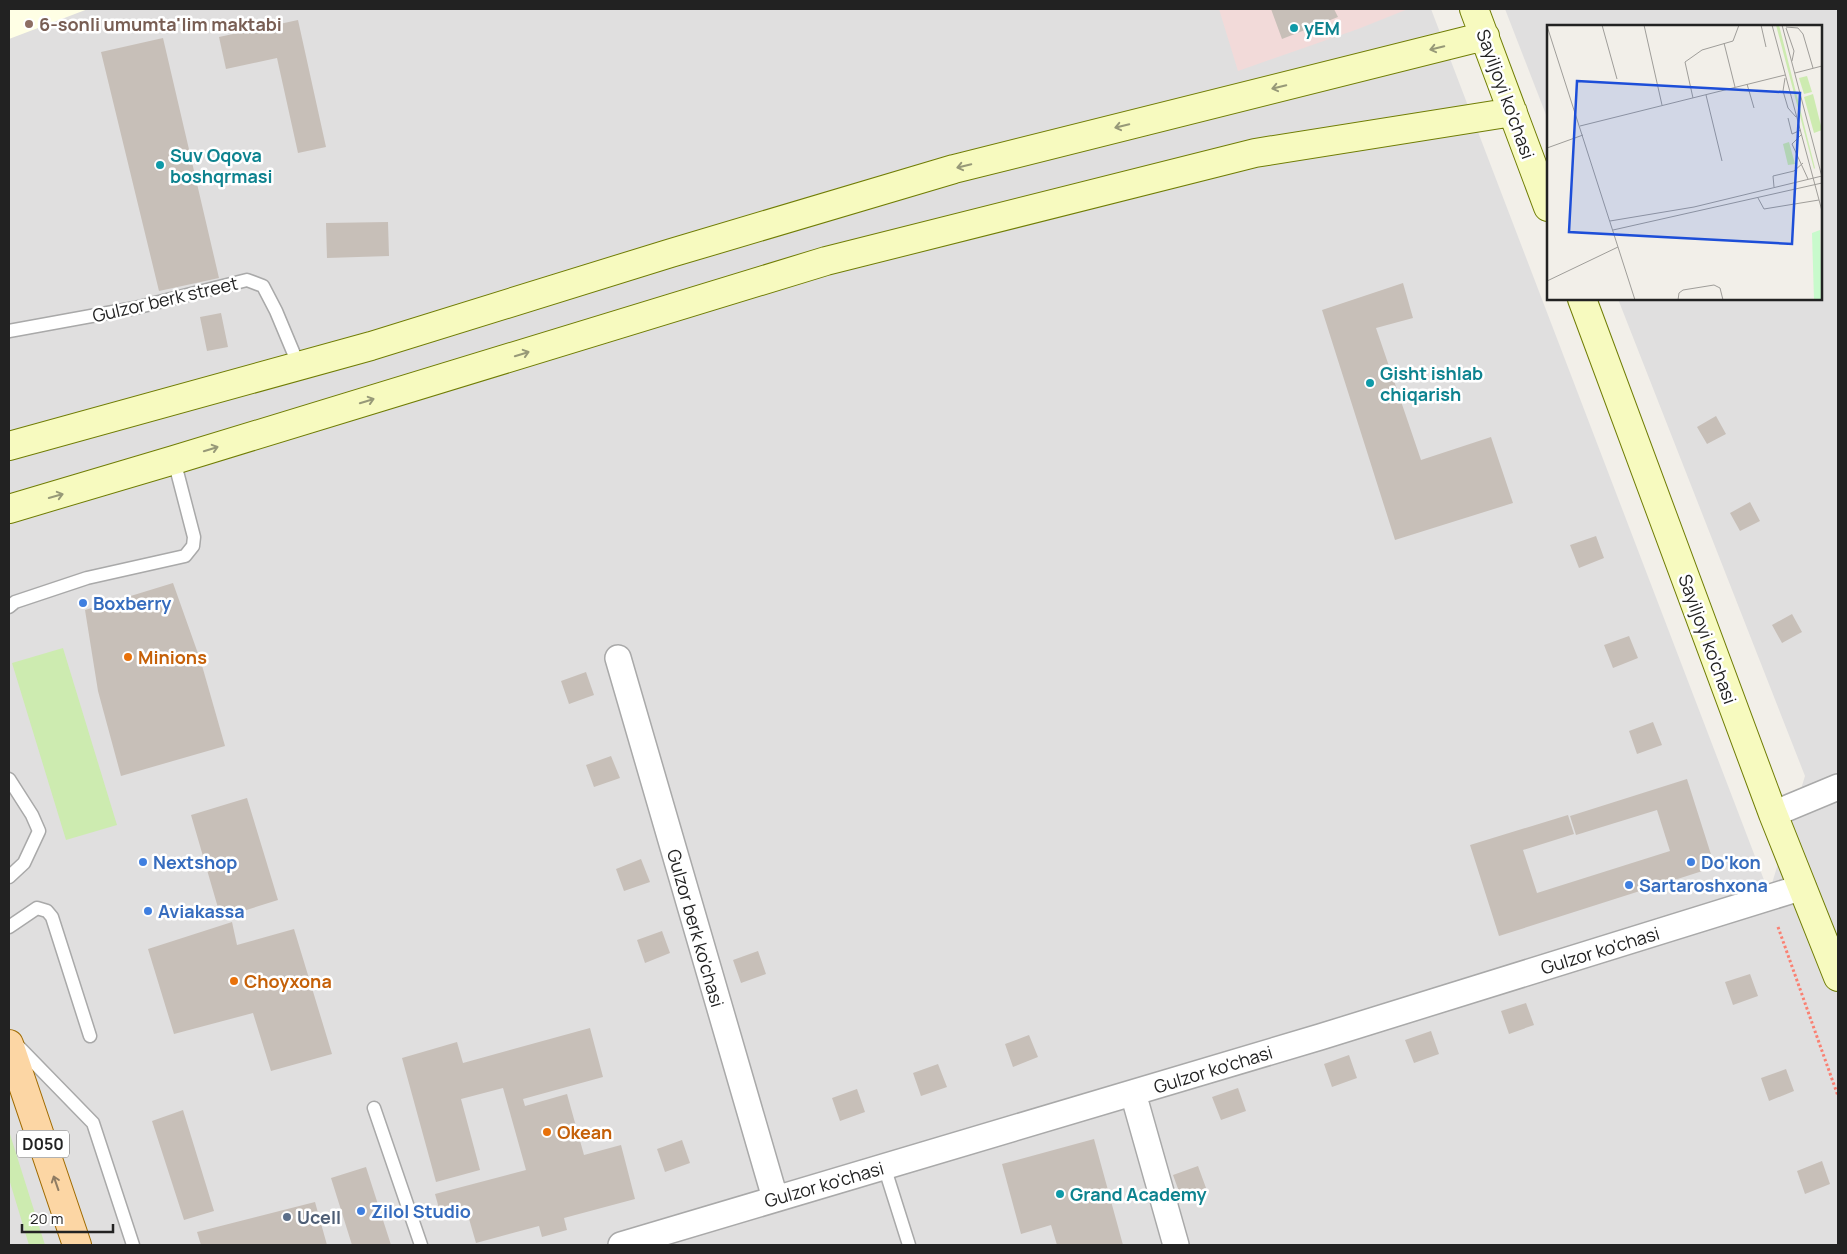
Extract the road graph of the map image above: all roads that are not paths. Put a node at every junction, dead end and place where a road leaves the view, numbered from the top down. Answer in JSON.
{"nodes":[{"id":1,"x":1474,"y":9,"type":"edge"},
{"id":2,"x":1484,"y":36,"type":"junction"},
{"id":3,"x":1513,"y":112,"type":"junction"},
{"id":4,"x":1547,"y":204,"type":"edge"},
{"id":5,"x":1582,"y":300,"type":"edge"},
{"id":6,"x":9,"y":331,"type":"edge"},
{"id":7,"x":299,"y":366,"type":"junction"},
{"id":8,"x":9,"y":446,"type":"edge"},
{"id":9,"x":174,"y":460,"type":"junction"},
{"id":10,"x":9,"y":509,"type":"edge"},
{"id":11,"x":9,"y":607,"type":"edge"},
{"id":12,"x":618,"y":658,"type":"dead end"},
{"id":13,"x":9,"y":779,"type":"edge"},
{"id":14,"x":1838,"y":786,"type":"edge"},
{"id":15,"x":1773,"y":814,"type":"junction"},
{"id":16,"x":9,"y":877,"type":"edge"},
{"id":17,"x":1802,"y":887,"type":"junction"},
{"id":18,"x":9,"y":927,"type":"edge"},
{"id":19,"x":1838,"y":977,"type":"edge"},
{"id":20,"x":9,"y":1036,"type":"edge"},
{"id":21,"x":90,"y":1036,"type":"dead end"},
{"id":22,"x":9,"y":1044,"type":"edge"},
{"id":23,"x":1133,"y":1093,"type":"junction"},
{"id":24,"x":374,"y":1108,"type":"dead end"},
{"id":25,"x":884,"y":1166,"type":"junction"},
{"id":26,"x":775,"y":1198,"type":"junction"},
{"id":27,"x":77,"y":1245,"type":"edge"},
{"id":28,"x":133,"y":1245,"type":"edge"},
{"id":29,"x":421,"y":1245,"type":"edge"},
{"id":30,"x":621,"y":1245,"type":"edge"},
{"id":31,"x":909,"y":1245,"type":"edge"},
{"id":32,"x":1176,"y":1245,"type":"edge"}],
"edges":[{"from":1,"to":2,"type":"main road","name":"Sayiljoyi ko'chasi"},
{"from":2,"to":3,"type":"main road","name":"Sayiljoyi ko'chasi"},
{"from":2,"to":7,"type":"main road","one_way":true},
{"from":3,"to":4,"type":"main road","name":"Sayiljoyi ko'chasi"},
{"from":9,"to":3,"type":"main road","one_way":true},
{"from":5,"to":15,"type":"main road","name":"Sayiljoyi ko'chasi"},
{"from":6,"to":7,"type":"lane","name":"Gulzor berk street"},
{"from":7,"to":8,"type":"main road"},
{"from":10,"to":9,"type":"main road","one_way":true},
{"from":9,"to":11,"type":"lane"},
{"from":12,"to":26,"type":"street","name":"Gulzor berk ko'chasi"},
{"from":13,"to":16,"type":"lane"},
{"from":14,"to":15,"type":"street"},
{"from":15,"to":17,"type":"main road","name":"Sayiljoyi ko'chasi"},
{"from":17,"to":19,"type":"main road","name":"Sayiljoyi ko'chasi"},
{"from":17,"to":23,"type":"street","name":"Gulzor ko'chasi"},
{"from":18,"to":21,"type":"lane"},
{"from":20,"to":28,"type":"lane"},
{"from":27,"to":22,"type":"main road","number":"D050","one_way":true},
{"from":23,"to":25,"type":"street","name":"Gulzor ko'chasi"},
{"from":23,"to":32,"type":"street"},
{"from":24,"to":29,"type":"lane"},
{"from":25,"to":26,"type":"street","name":"Gulzor ko'chasi"},
{"from":25,"to":31,"type":"lane"},
{"from":26,"to":30,"type":"street","name":"Gulzor ko'chasi"}]}
